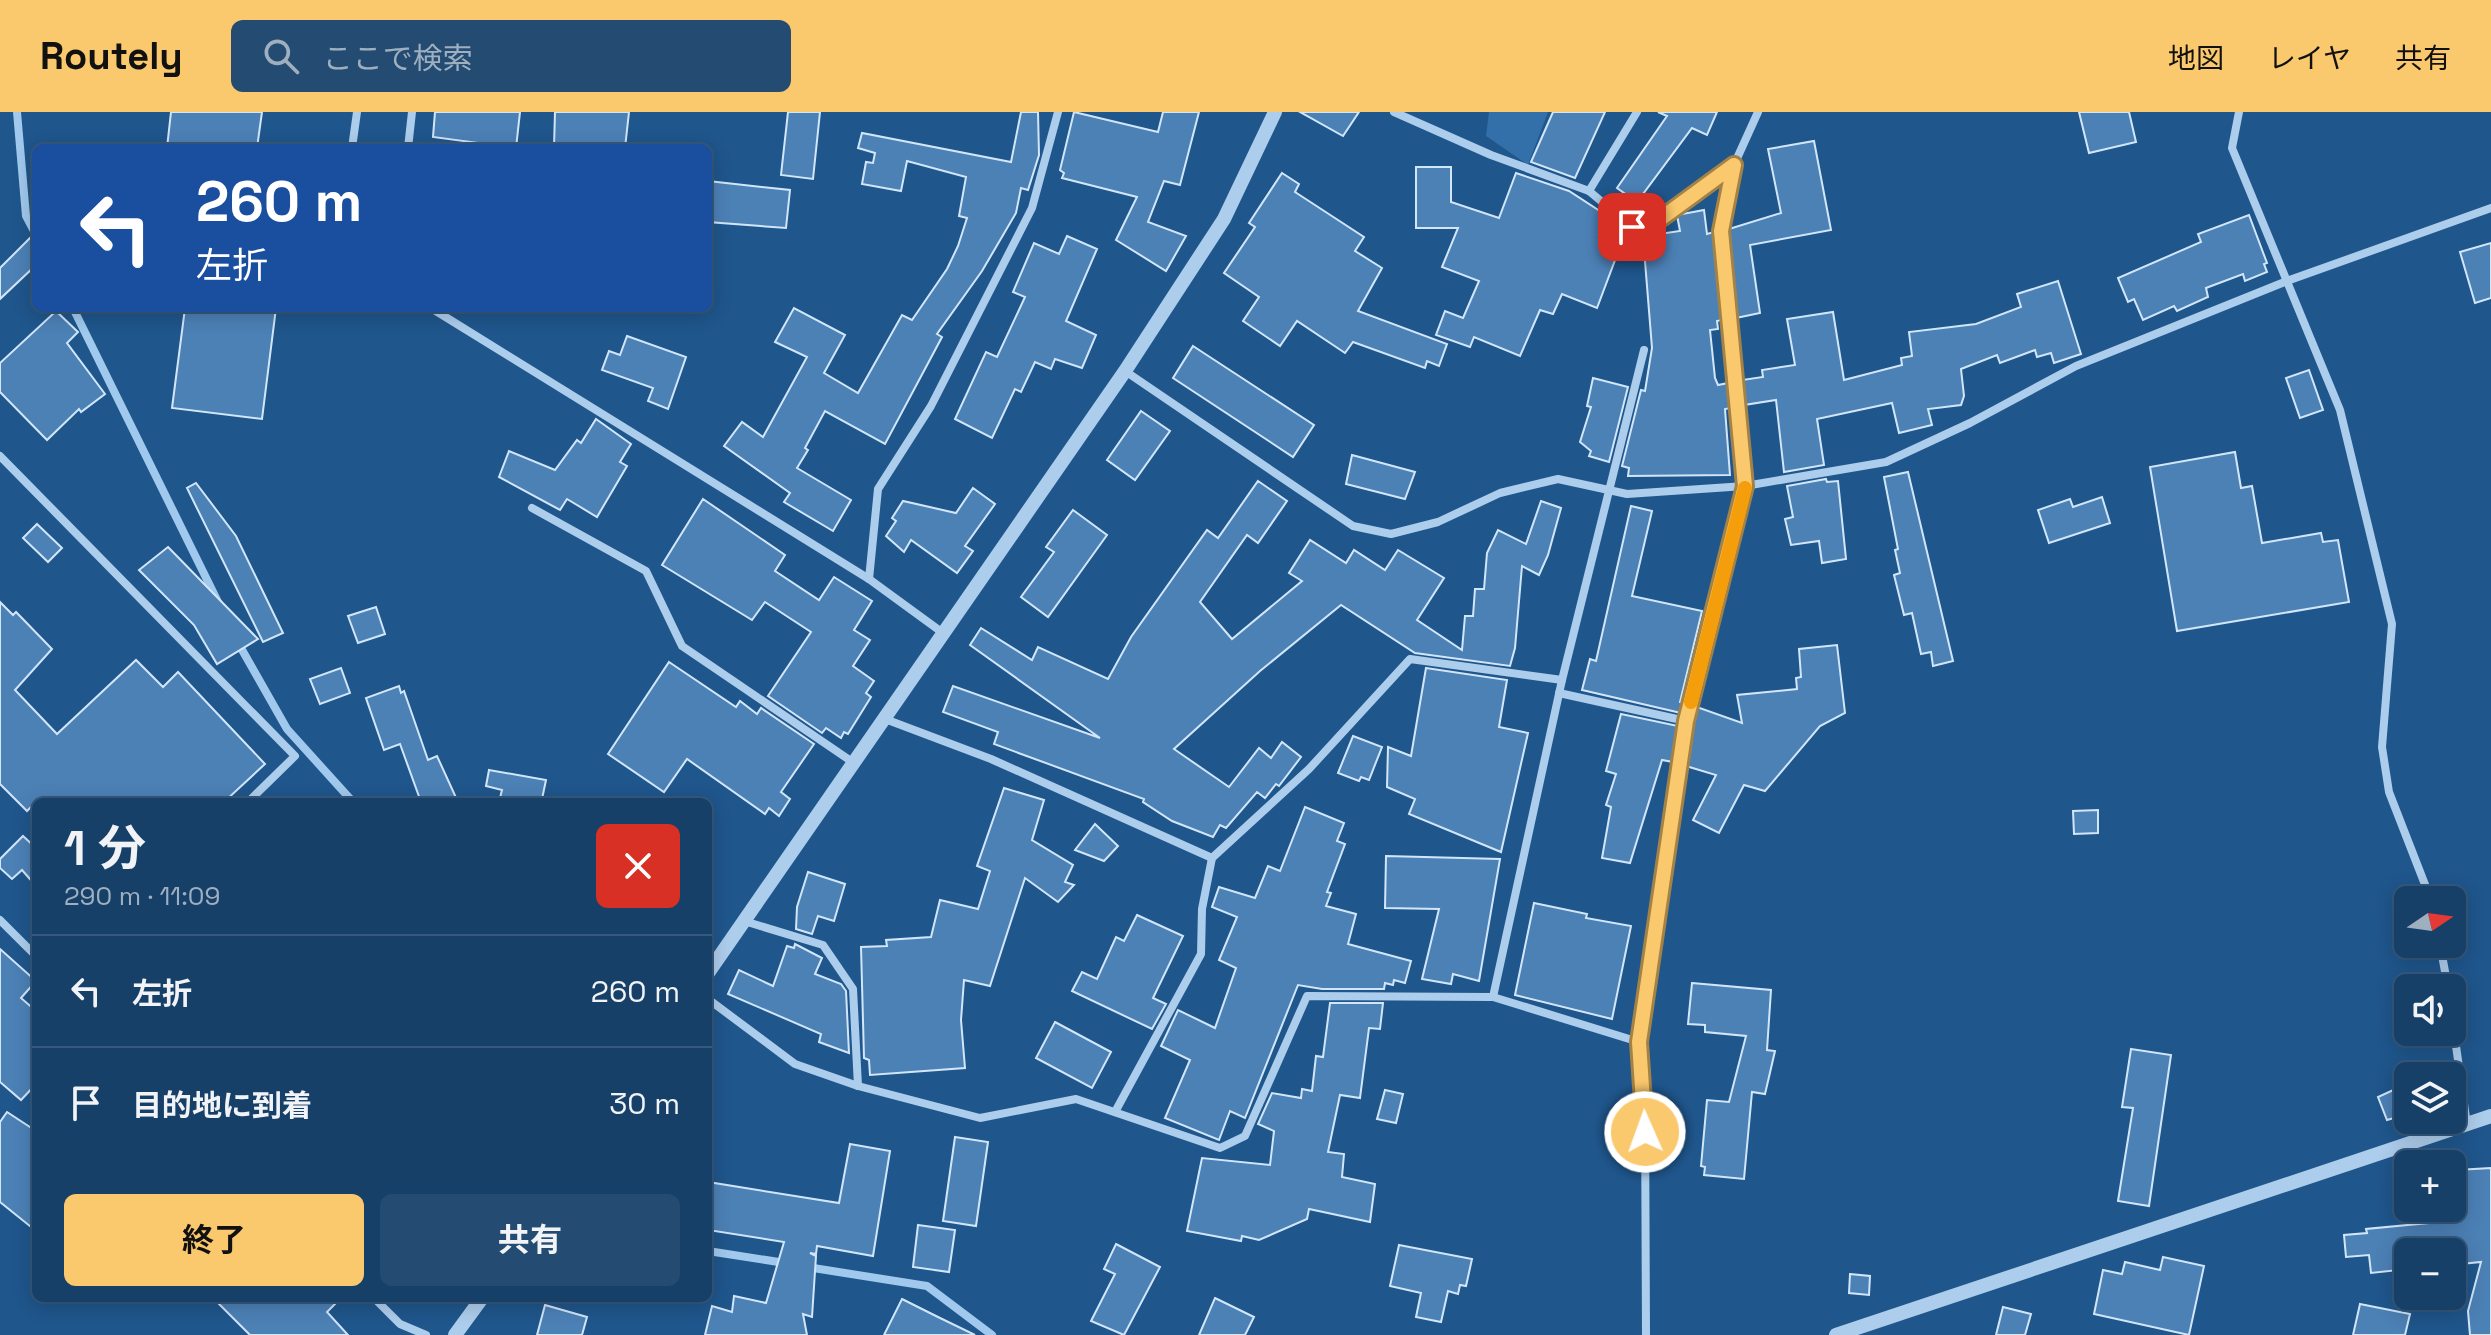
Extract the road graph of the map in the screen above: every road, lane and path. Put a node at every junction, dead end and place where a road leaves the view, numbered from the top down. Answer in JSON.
{"nodes":[{"id":1,"x":357,"y":112,"type":"edge"},
{"id":2,"x":412,"y":112,"type":"edge"},
{"id":3,"x":1058,"y":112,"type":"edge"},
{"id":4,"x":1275,"y":112,"type":"edge"},
{"id":5,"x":1394,"y":112,"type":"edge"},
{"id":6,"x":1637,"y":112,"type":"edge"},
{"id":7,"x":1758,"y":112,"type":"edge"},
{"id":8,"x":2239,"y":112,"type":"edge"},
{"id":9,"x":353,"y":144,"type":"edge"},
{"id":10,"x":408,"y":144,"type":"edge"},
{"id":11,"x":1734,"y":165,"type":"junction"},
{"id":12,"x":1589,"y":191,"type":"junction"},
{"id":13,"x":2491,"y":208,"type":"edge"},
{"id":14,"x":2287,"y":281,"type":"junction"},
{"id":15,"x":437,"y":312,"type":"edge"},
{"id":16,"x":1644,"y":350,"type":"dead end"},
{"id":17,"x":1125,"y":371,"type":"junction"},
{"id":18,"x":0,"y":456,"type":"edge"},
{"id":19,"x":1745,"y":486,"type":"junction"},
{"id":20,"x":1611,"y":489,"type":"junction"},
{"id":21,"x":532,"y":508,"type":"dead end"},
{"id":22,"x":869,"y":579,"type":"junction"},
{"id":23,"x":943,"y":633,"type":"junction"},
{"id":24,"x":1562,"y":680,"type":"junction"},
{"id":25,"x":1559,"y":693,"type":"junction"},
{"id":26,"x":885,"y":719,"type":"junction"},
{"id":27,"x":1686,"y":721,"type":"junction"},
{"id":28,"x":854,"y":763,"type":"junction"},
{"id":29,"x":252,"y":798,"type":"edge"},
{"id":30,"x":1212,"y":858,"type":"junction"},
{"id":31,"x":2426,"y":886,"type":"edge"},
{"id":32,"x":0,"y":920,"type":"edge"},
{"id":33,"x":744,"y":921,"type":"junction"},
{"id":34,"x":32,"y":952,"type":"edge"},
{"id":35,"x":712,"y":967,"type":"edge"},
{"id":36,"x":1493,"y":997,"type":"junction"},
{"id":37,"x":712,"y":1002,"type":"edge"},
{"id":38,"x":1639,"y":1042,"type":"junction"},
{"id":39,"x":2456,"y":1046,"type":"edge"},
{"id":40,"x":858,"y":1086,"type":"junction"},
{"id":41,"x":1115,"y":1112,"type":"junction"},
{"id":42,"x":2491,"y":1116,"type":"edge"},
{"id":43,"x":2467,"y":1125,"type":"junction"},
{"id":44,"x":378,"y":1302,"type":"edge"},
{"id":45,"x":479,"y":1302,"type":"edge"},
{"id":46,"x":426,"y":1335,"type":"edge"},
{"id":47,"x":455,"y":1335,"type":"edge"},
{"id":48,"x":1646,"y":1335,"type":"edge"},
{"id":49,"x":1836,"y":1335,"type":"edge"}],
"edges":[{"from":1,"to":9,"type":"street"},
{"from":2,"to":10,"type":"street"},
{"from":3,"to":22,"type":"street"},
{"from":4,"to":17,"type":"street"},
{"from":5,"to":12,"type":"street"},
{"from":6,"to":12,"type":"street"},
{"from":7,"to":11,"type":"street"},
{"from":8,"to":14,"type":"street"},
{"from":11,"to":12,"type":"street"},
{"from":11,"to":19,"type":"street"},
{"from":13,"to":14,"type":"street"},
{"from":14,"to":19,"type":"street"},
{"from":14,"to":31,"type":"street"},
{"from":15,"to":22,"type":"street"},
{"from":16,"to":20,"type":"street"},
{"from":17,"to":20,"type":"street"},
{"from":17,"to":23,"type":"street"},
{"from":18,"to":29,"type":"street"},
{"from":19,"to":20,"type":"street"},
{"from":19,"to":27,"type":"street"},
{"from":20,"to":24,"type":"street"},
{"from":21,"to":28,"type":"street"},
{"from":22,"to":23,"type":"street"},
{"from":23,"to":26,"type":"street"},
{"from":24,"to":25,"type":"street"},
{"from":24,"to":30,"type":"street"},
{"from":25,"to":27,"type":"street"},
{"from":25,"to":36,"type":"street"},
{"from":26,"to":28,"type":"street"},
{"from":26,"to":30,"type":"street"},
{"from":27,"to":38,"type":"street"},
{"from":28,"to":33,"type":"street"},
{"from":30,"to":41,"type":"street"},
{"from":32,"to":34,"type":"street"},
{"from":33,"to":35,"type":"street"},
{"from":33,"to":40,"type":"street"},
{"from":36,"to":38,"type":"street"},
{"from":36,"to":41,"type":"street"},
{"from":37,"to":40,"type":"street"},
{"from":38,"to":48,"type":"street"},
{"from":39,"to":43,"type":"street"},
{"from":40,"to":41,"type":"street"},
{"from":42,"to":43,"type":"street"},
{"from":43,"to":49,"type":"street"},
{"from":44,"to":46,"type":"street"},
{"from":45,"to":47,"type":"street"}]}
